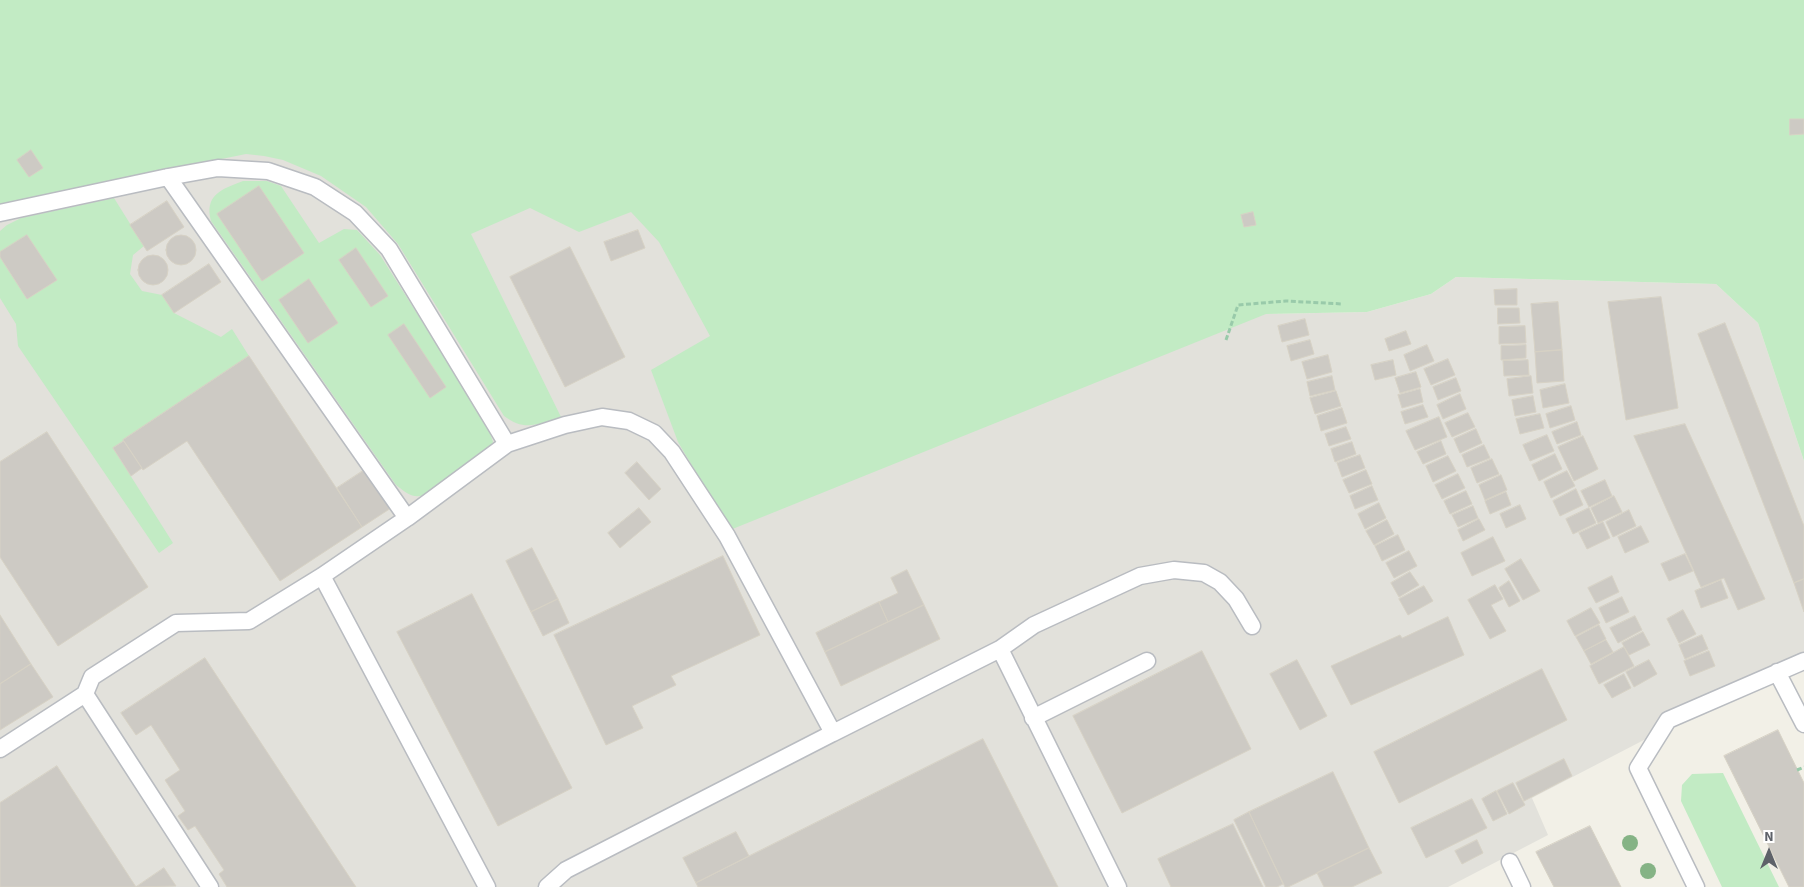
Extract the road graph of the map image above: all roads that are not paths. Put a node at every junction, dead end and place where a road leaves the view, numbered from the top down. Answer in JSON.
{"nodes":[{"id":1,"x":168,"y":177,"type":"junction"},
{"id":2,"x":0,"y":213,"type":"edge"},
{"id":3,"x":507,"y":444,"type":"junction"},
{"id":4,"x":407,"y":518,"type":"junction"},
{"id":5,"x":322,"y":576,"type":"junction"},
{"id":6,"x":1252,"y":626,"type":"dead end"},
{"id":7,"x":1000,"y":649,"type":"junction"},
{"id":8,"x":1147,"y":661,"type":"dead end"},
{"id":9,"x":1804,"y":661,"type":"edge"},
{"id":10,"x":1777,"y":672,"type":"junction"},
{"id":11,"x":85,"y":694,"type":"junction"},
{"id":12,"x":1033,"y":718,"type":"junction"},
{"id":13,"x":1804,"y":724,"type":"edge"},
{"id":14,"x":833,"y":733,"type":"junction"},
{"id":15,"x":0,"y":749,"type":"edge"},
{"id":16,"x":1510,"y":862,"type":"dead end"},
{"id":17,"x":210,"y":887,"type":"edge"},
{"id":18,"x":487,"y":887,"type":"edge"},
{"id":19,"x":547,"y":887,"type":"edge"},
{"id":20,"x":1118,"y":887,"type":"edge"},
{"id":21,"x":1522,"y":887,"type":"edge"},
{"id":22,"x":1696,"y":887,"type":"edge"}],
"edges":[{"from":1,"to":2,"type":"lane"},
{"from":1,"to":3,"type":"lane"},
{"from":1,"to":4,"type":"lane"},
{"from":3,"to":4,"type":"lane"},
{"from":3,"to":14,"type":"lane"},
{"from":4,"to":5,"type":"lane"},
{"from":5,"to":11,"type":"lane"},
{"from":5,"to":18,"type":"lane"},
{"from":6,"to":7,"type":"lane"},
{"from":7,"to":12,"type":"lane"},
{"from":7,"to":14,"type":"lane"},
{"from":8,"to":12,"type":"lane"},
{"from":9,"to":10,"type":"lane"},
{"from":10,"to":13,"type":"lane"},
{"from":10,"to":22,"type":"lane"},
{"from":11,"to":15,"type":"lane"},
{"from":11,"to":17,"type":"lane"},
{"from":12,"to":20,"type":"lane"},
{"from":14,"to":19,"type":"lane"},
{"from":16,"to":21,"type":"lane"}]}
